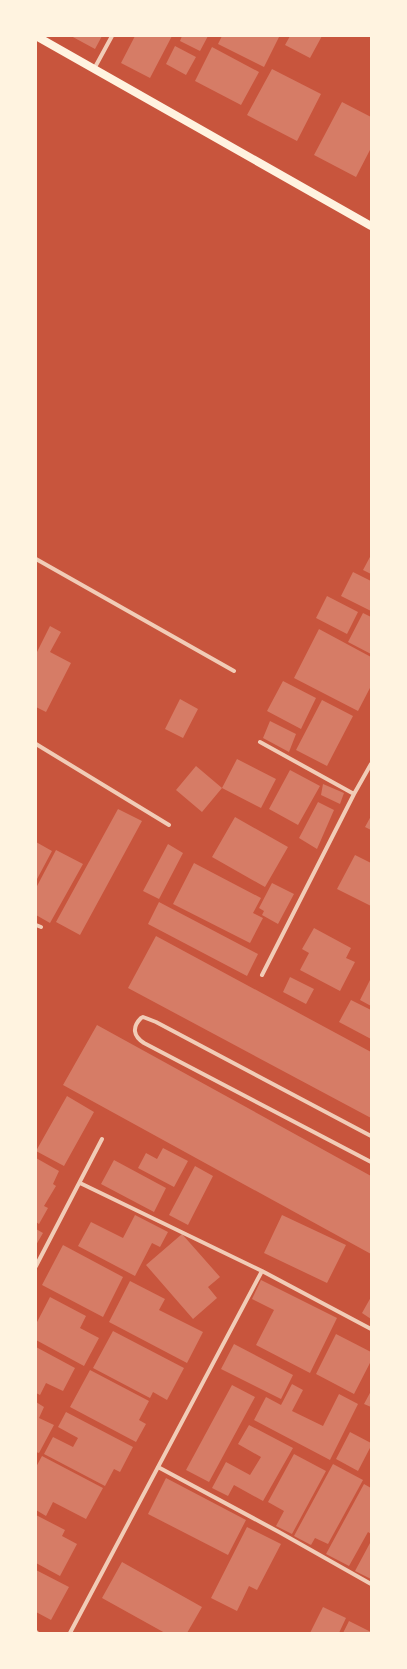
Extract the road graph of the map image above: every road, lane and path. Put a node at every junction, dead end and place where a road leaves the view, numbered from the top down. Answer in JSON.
{"nodes":[{"id":1,"x":36,"y":36,"type":"edge"},
{"id":2,"x":112,"y":36,"type":"edge"},
{"id":3,"x":93,"y":70,"type":"junction"},
{"id":4,"x":371,"y":226,"type":"edge"},
{"id":5,"x":36,"y":558,"type":"edge"},
{"id":6,"x":234,"y":671,"type":"dead end"},
{"id":7,"x":260,"y":742,"type":"dead end"},
{"id":8,"x":36,"y":744,"type":"edge"},
{"id":9,"x":371,"y":764,"type":"edge"},
{"id":10,"x":354,"y":794,"type":"junction"},
{"id":11,"x":169,"y":825,"type":"dead end"},
{"id":12,"x":36,"y":925,"type":"edge"},
{"id":13,"x":41,"y":927,"type":"dead end"},
{"id":14,"x":262,"y":975,"type":"dead end"},
{"id":15,"x":371,"y":1136,"type":"edge"},
{"id":16,"x":102,"y":1139,"type":"dead end"},
{"id":17,"x":371,"y":1162,"type":"edge"},
{"id":18,"x":80,"y":1183,"type":"junction"},
{"id":19,"x":36,"y":1266,"type":"edge"},
{"id":20,"x":262,"y":1271,"type":"junction"},
{"id":21,"x":371,"y":1329,"type":"edge"},
{"id":22,"x":158,"y":1467,"type":"junction"},
{"id":23,"x":371,"y":1584,"type":"edge"},
{"id":24,"x":70,"y":1633,"type":"edge"}],
"edges":[{"from":1,"to":3,"type":"main road"},
{"from":2,"to":3,"type":"street"},
{"from":3,"to":4,"type":"main road"},
{"from":5,"to":6,"type":"street"},
{"from":7,"to":10,"type":"street"},
{"from":8,"to":11,"type":"street"},
{"from":9,"to":10,"type":"street"},
{"from":10,"to":14,"type":"street"},
{"from":12,"to":13,"type":"street"},
{"from":15,"to":17,"type":"street"},
{"from":16,"to":18,"type":"street"},
{"from":18,"to":19,"type":"street"},
{"from":18,"to":20,"type":"street"},
{"from":20,"to":21,"type":"street"},
{"from":20,"to":22,"type":"street"},
{"from":22,"to":23,"type":"street"},
{"from":22,"to":24,"type":"street"}]}
